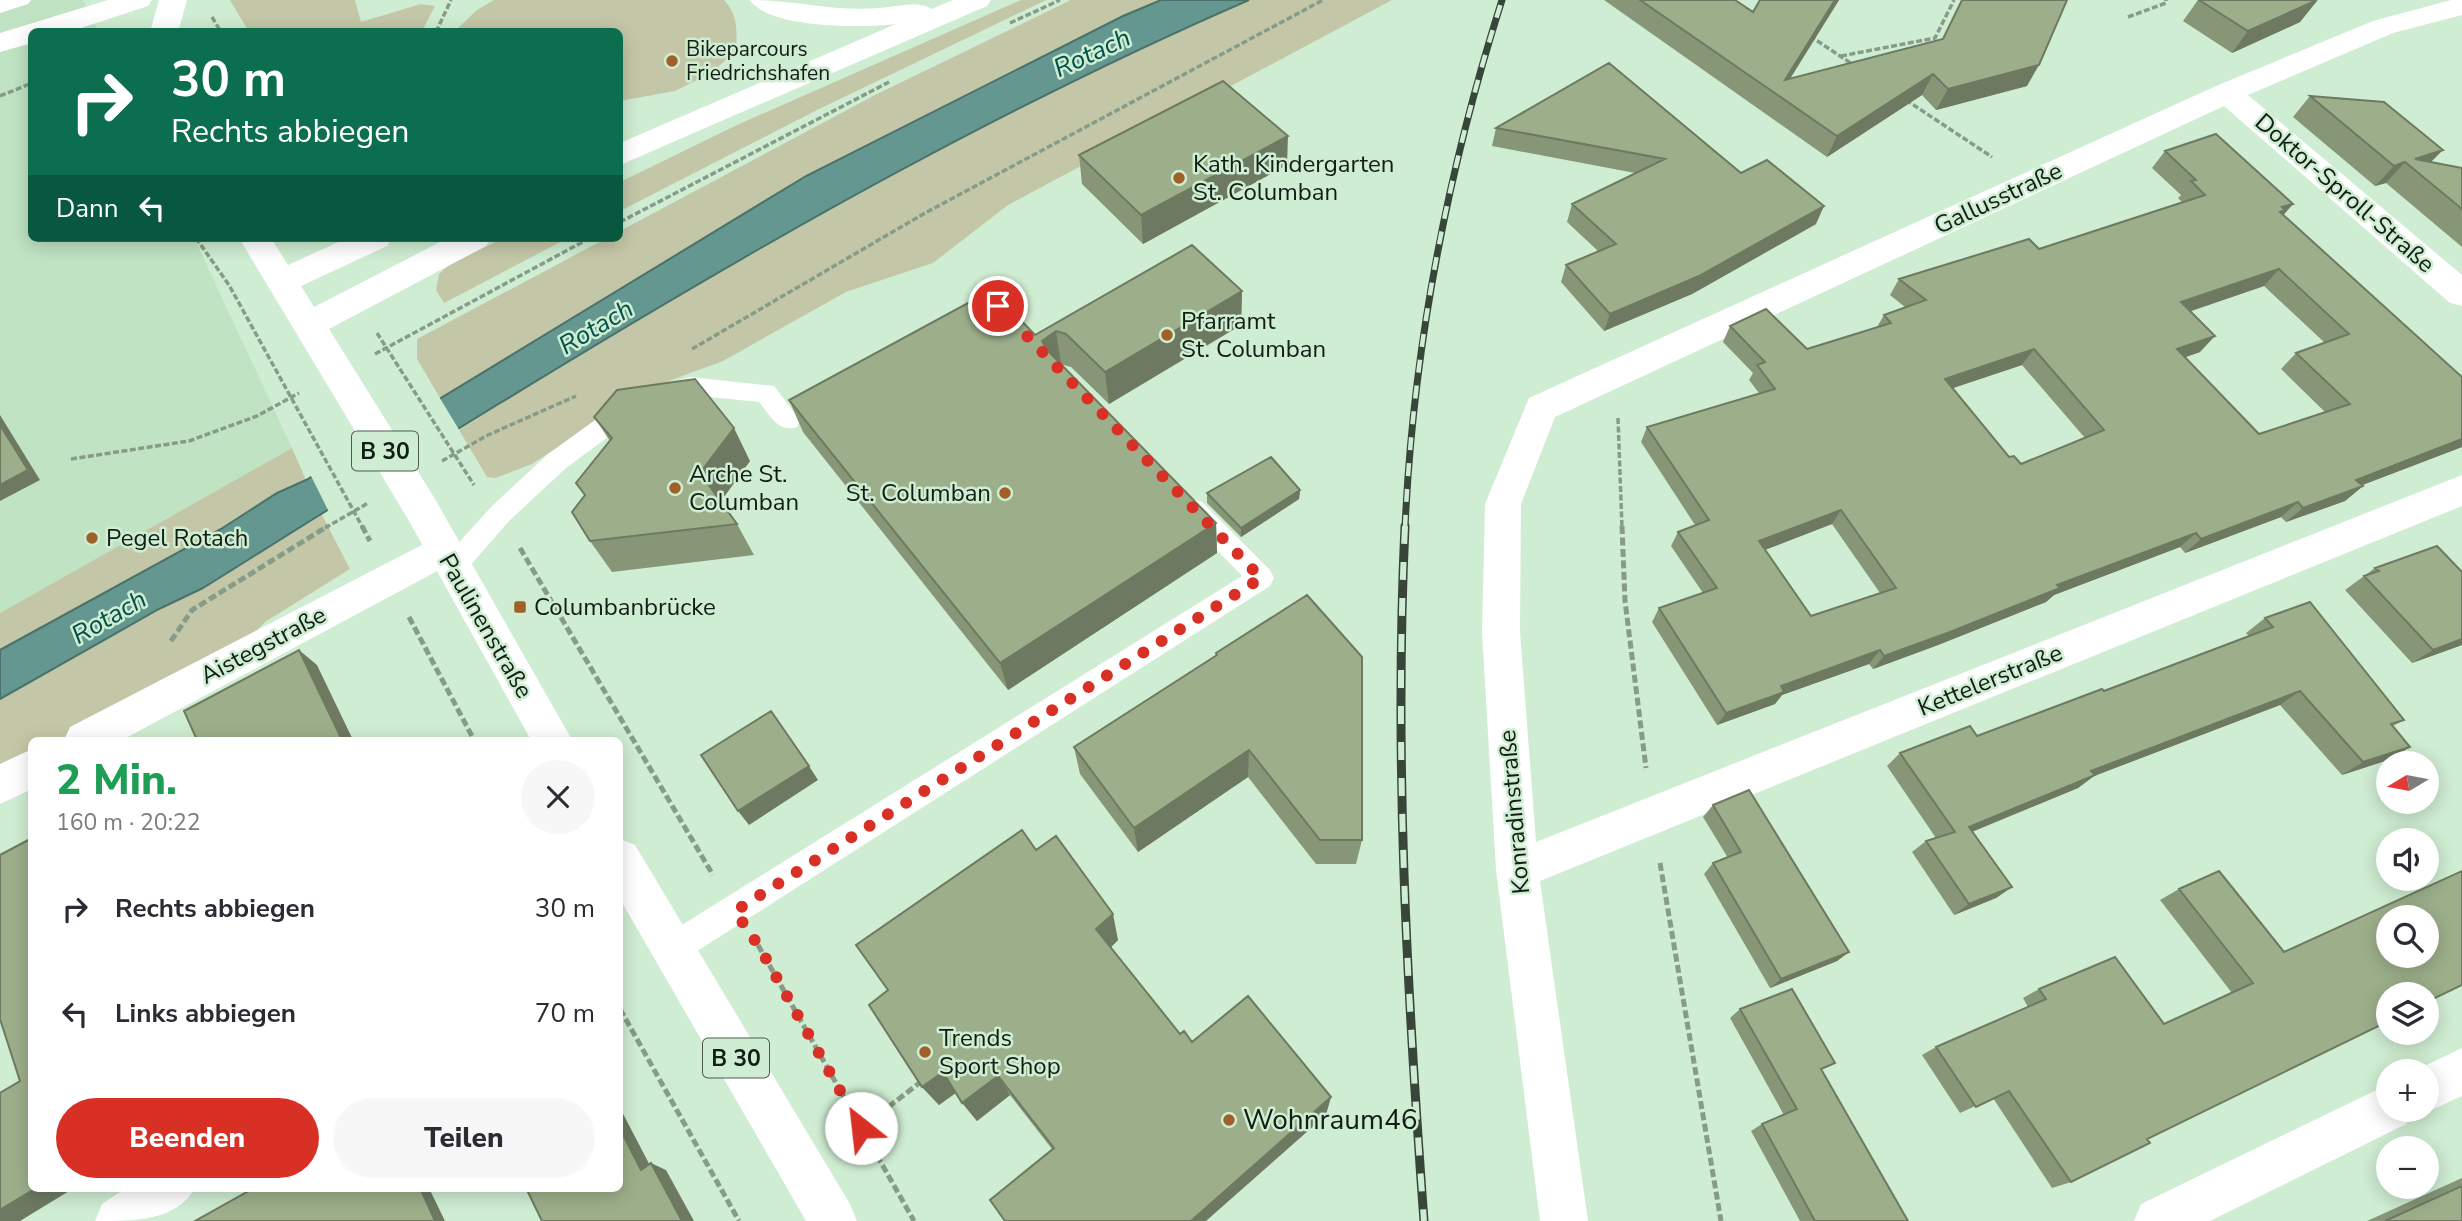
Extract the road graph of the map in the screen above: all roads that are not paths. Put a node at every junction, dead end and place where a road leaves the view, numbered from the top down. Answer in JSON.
{"nodes":[{"id":1,"x":21,"y":0,"type":"edge"},
{"id":2,"x":113,"y":0,"type":"edge"},
{"id":3,"x":138,"y":0,"type":"edge"},
{"id":4,"x":173,"y":0,"type":"edge"},
{"id":5,"x":764,"y":0,"type":"edge"},
{"id":6,"x":975,"y":1,"type":"edge"},
{"id":7,"x":2462,"y":6,"type":"edge"},
{"id":8,"x":0,"y":7,"type":"edge"},
{"id":9,"x":50,"y":28,"type":"edge"},
{"id":10,"x":129,"y":28,"type":"edge"},
{"id":11,"x":165,"y":28,"type":"edge"},
{"id":12,"x":28,"y":34,"type":"edge"},
{"id":13,"x":0,"y":43,"type":"edge"},
{"id":14,"x":2227,"y":93,"type":"junction"},
{"id":15,"x":623,"y":154,"type":"edge"},
{"id":16,"x":257,"y":242,"type":"edge"},
{"id":17,"x":367,"y":242,"type":"edge"},
{"id":18,"x":467,"y":242,"type":"edge"},
{"id":19,"x":281,"y":282,"type":"junction"},
{"id":20,"x":2462,"y":294,"type":"edge"},
{"id":21,"x":307,"y":325,"type":"junction"},
{"id":22,"x":1541,"y":408,"type":"joint"},
{"id":23,"x":788,"y":420,"type":"edge"},
{"id":24,"x":2462,"y":490,"type":"edge"},
{"id":25,"x":1175,"y":491,"type":"edge"},
{"id":26,"x":448,"y":558,"type":"junction"},
{"id":27,"x":90,"y":737,"type":"edge"},
{"id":28,"x":550,"y":737,"type":"edge"},
{"id":29,"x":28,"y":770,"type":"edge"},
{"id":30,"x":0,"y":785,"type":"edge"},
{"id":31,"x":1517,"y":870,"type":"junction"},
{"id":32,"x":626,"y":886,"type":"edge"},
{"id":33,"x":672,"y":949,"type":"junction"},
{"id":34,"x":2462,"y":1071,"type":"edge"},
{"id":35,"x":2439,"y":1082,"type":"edge"},
{"id":36,"x":2376,"y":1113,"type":"edge"},
{"id":37,"x":165,"y":1192,"type":"edge"},
{"id":38,"x":119,"y":1221,"type":"edge"},
{"id":39,"x":833,"y":1221,"type":"edge"},
{"id":40,"x":1564,"y":1221,"type":"edge"},
{"id":41,"x":2158,"y":1221,"type":"edge"}],
"edges":[{"from":1,"to":8,"type":"lane"},
{"from":2,"to":10,"type":"street"},
{"from":3,"to":9,"type":"street"},
{"from":4,"to":11,"type":"street"},
{"from":5,"to":6,"type":"street"},
{"from":6,"to":15,"type":"street"},
{"from":7,"to":14,"type":"street","name":"Gallusstraße"},
{"from":12,"to":13,"type":"street"},
{"from":14,"to":20,"type":"street","name":"Doktor-Sproll-Straße"},
{"from":14,"to":22,"type":"street","name":"Gallusstraße"},
{"from":16,"to":19,"type":"street","number":"B 30"},
{"from":17,"to":19,"type":"street"},
{"from":18,"to":21,"type":"street"},
{"from":19,"to":21,"type":"street","number":"B 30"},
{"from":21,"to":26,"type":"street","name":"Paulinenstraße","number":"B 30"},
{"from":22,"to":31,"type":"street","name":"Konradinstraße"},
{"from":23,"to":26,"type":"lane"},
{"from":24,"to":31,"type":"street","name":"Kettelerstraße"},
{"from":25,"to":33,"type":"lane"},
{"from":26,"to":27,"type":"street","name":"Aistegstraße"},
{"from":26,"to":28,"type":"street","name":"Paulinenstraße","number":"B 30"},
{"from":29,"to":30,"type":"street"},
{"from":31,"to":40,"type":"street","name":"Konradinstraße"},
{"from":32,"to":33,"type":"street","number":"B 30"},
{"from":33,"to":39,"type":"street","number":"B 30"},
{"from":34,"to":35,"type":"street"},
{"from":36,"to":41,"type":"street"},
{"from":37,"to":38,"type":"street"}]}
